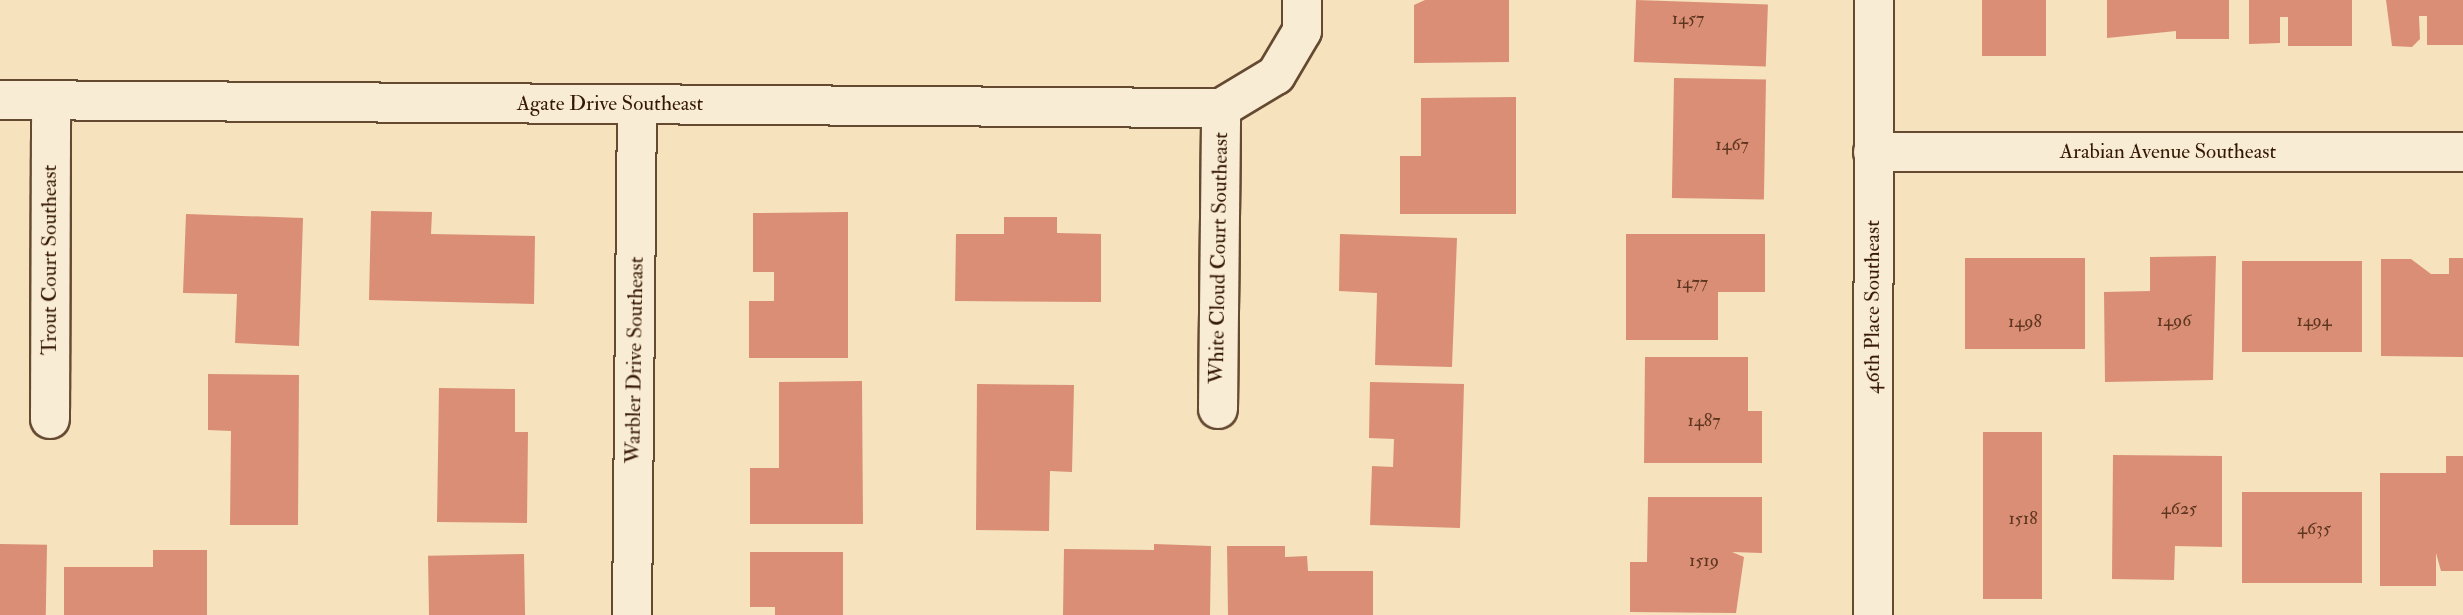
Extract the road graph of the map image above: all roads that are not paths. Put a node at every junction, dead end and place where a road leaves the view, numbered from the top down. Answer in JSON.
{"nodes":[{"id":1,"x":1302,"y":0,"type":"edge"},
{"id":2,"x":1874,"y":0,"type":"edge"},
{"id":3,"x":0,"y":100,"type":"edge"},
{"id":4,"x":51,"y":101,"type":"junction"},
{"id":5,"x":637,"y":104,"type":"junction"},
{"id":6,"x":1221,"y":108,"type":"junction"},
{"id":7,"x":1873,"y":152,"type":"junction"},
{"id":8,"x":2463,"y":152,"type":"edge"},
{"id":9,"x":1218,"y":410,"type":"dead end"},
{"id":10,"x":50,"y":419,"type":"dead end"},
{"id":11,"x":632,"y":615,"type":"edge"},
{"id":12,"x":1873,"y":615,"type":"edge"}],
"edges":[{"from":1,"to":6,"type":"street"},
{"from":2,"to":7,"type":"street","name":"46th Place Southeast"},
{"from":3,"to":4,"type":"street","name":"Agate Drive Southeast"},
{"from":4,"to":5,"type":"street","name":"Agate Drive Southeast"},
{"from":4,"to":10,"type":"street","name":"Trout Court Southeast"},
{"from":5,"to":6,"type":"street","name":"Agate Drive Southeast"},
{"from":5,"to":11,"type":"street","name":"Warbler Drive Southeast"},
{"from":6,"to":9,"type":"street","name":"White Cloud Court Southeast"},
{"from":7,"to":8,"type":"street","name":"Arabian Avenue Southeast"},
{"from":7,"to":12,"type":"street","name":"46th Place Southeast"}]}
